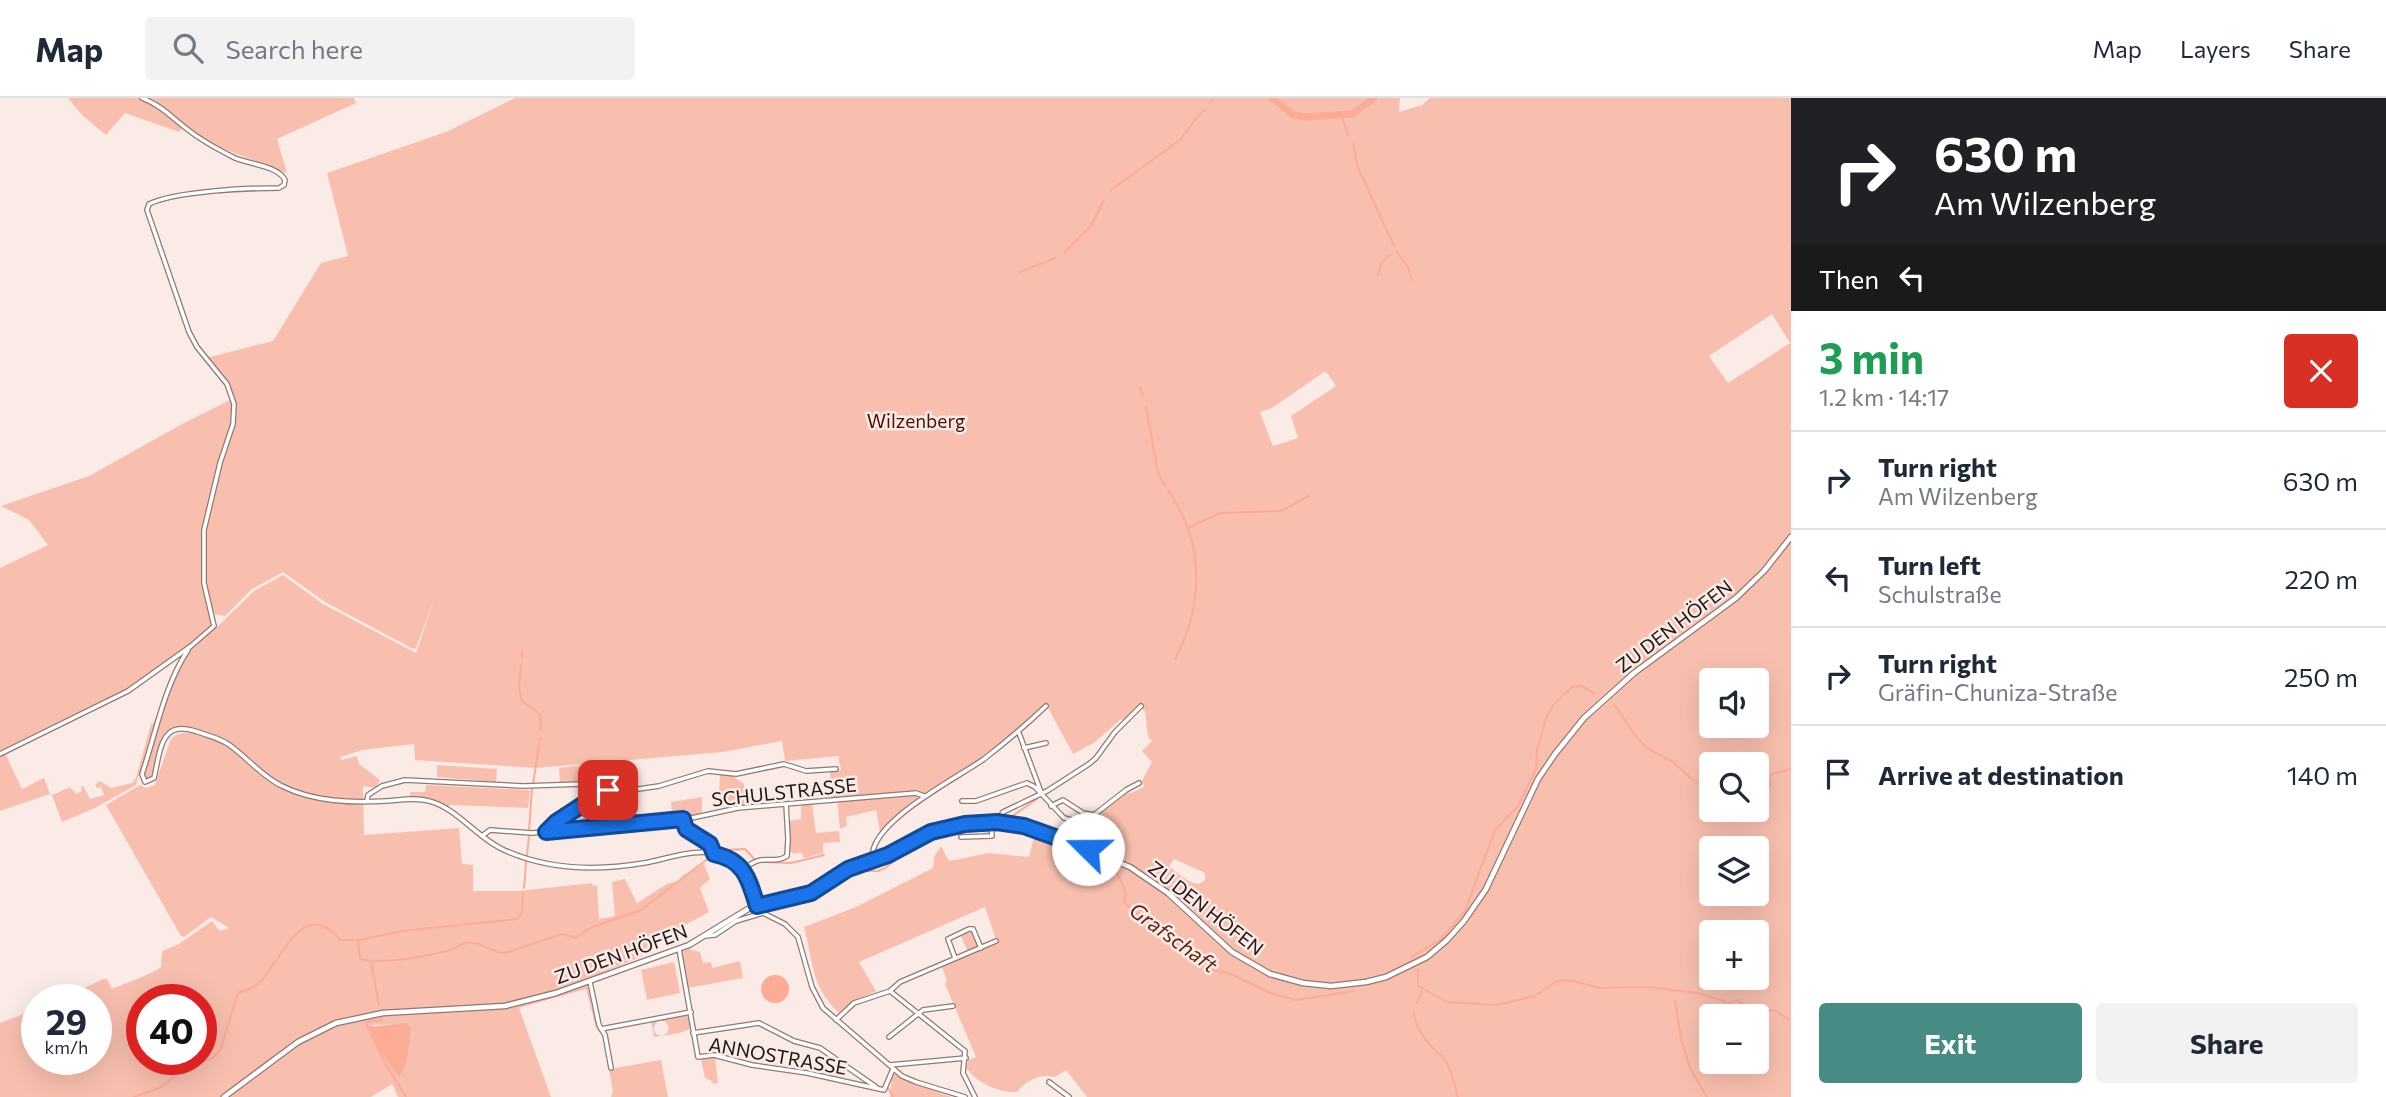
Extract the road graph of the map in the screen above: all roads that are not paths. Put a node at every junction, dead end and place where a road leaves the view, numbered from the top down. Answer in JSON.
{"nodes":[{"id":1,"x":142,"y":98,"type":"edge"},
{"id":2,"x":1791,"y":537,"type":"edge"},
{"id":3,"x":191,"y":646,"type":"junction"},
{"id":4,"x":170,"y":661,"type":"junction"},
{"id":5,"x":178,"y":668,"type":"junction"},
{"id":6,"x":1046,"y":706,"type":"dead end"},
{"id":7,"x":1141,"y":706,"type":"dead end"},
{"id":8,"x":1018,"y":733,"type":"junction"},
{"id":9,"x":1046,"y":743,"type":"dead end"},
{"id":10,"x":1024,"y":748,"type":"junction"},
{"id":11,"x":0,"y":754,"type":"edge"},
{"id":12,"x":836,"y":769,"type":"dead end"},
{"id":13,"x":1139,"y":783,"type":"dead end"},
{"id":14,"x":605,"y":790,"type":"junction"},
{"id":15,"x":1041,"y":794,"type":"junction"},
{"id":16,"x":924,"y":796,"type":"junction"},
{"id":17,"x":367,"y":801,"type":"junction"},
{"id":18,"x":962,"y":801,"type":"dead end"},
{"id":19,"x":786,"y":804,"type":"junction"},
{"id":20,"x":1052,"y":806,"type":"junction"},
{"id":21,"x":683,"y":819,"type":"junction"},
{"id":22,"x":994,"y":822,"type":"junction"},
{"id":23,"x":1087,"y":824,"type":"dead end"},
{"id":24,"x":546,"y":832,"type":"junction"},
{"id":25,"x":482,"y":836,"type":"junction"},
{"id":26,"x":961,"y":837,"type":"dead end"},
{"id":27,"x":714,"y":854,"type":"junction"},
{"id":28,"x":873,"y":860,"type":"junction"},
{"id":29,"x":743,"y":870,"type":"junction"},
{"id":30,"x":758,"y":906,"type":"junction"},
{"id":31,"x":763,"y":913,"type":"junction"},
{"id":32,"x":705,"y":936,"type":"junction"},
{"id":33,"x":996,"y":941,"type":"dead end"},
{"id":34,"x":981,"y":948,"type":"junction"},
{"id":35,"x":678,"y":949,"type":"junction"},
{"id":36,"x":955,"y":959,"type":"junction"},
{"id":37,"x":590,"y":982,"type":"junction"},
{"id":38,"x":890,"y":991,"type":"junction"},
{"id":39,"x":953,"y":1006,"type":"dead end"},
{"id":40,"x":691,"y":1012,"type":"junction"},
{"id":41,"x":917,"y":1014,"type":"junction"},
{"id":42,"x":836,"y":1020,"type":"junction"},
{"id":43,"x":601,"y":1029,"type":"junction"},
{"id":44,"x":693,"y":1033,"type":"junction"},
{"id":45,"x":889,"y":1037,"type":"dead end"},
{"id":46,"x":966,"y":1058,"type":"junction"},
{"id":47,"x":891,"y":1067,"type":"junction"},
{"id":48,"x":611,"y":1068,"type":"dead end"},
{"id":49,"x":1049,"y":1082,"type":"dead end"},
{"id":50,"x":879,"y":1089,"type":"junction"},
{"id":51,"x":224,"y":1097,"type":"edge"},
{"id":52,"x":965,"y":1097,"type":"edge"},
{"id":53,"x":975,"y":1097,"type":"edge"},
{"id":54,"x":1069,"y":1097,"type":"edge"}],
"edges":[{"from":1,"to":3,"type":"street"},
{"from":2,"to":22,"type":"street","name":"ZU DEN HÖFEN"},
{"from":3,"to":4,"type":"street"},
{"from":3,"to":5,"type":"street"},
{"from":4,"to":5,"type":"street"},
{"from":4,"to":11,"type":"street"},
{"from":5,"to":17,"type":"street"},
{"from":6,"to":8,"type":"street"},
{"from":7,"to":15,"type":"street"},
{"from":8,"to":10,"type":"street"},
{"from":8,"to":16,"type":"street"},
{"from":9,"to":10,"type":"street"},
{"from":10,"to":15,"type":"street"},
{"from":12,"to":14,"type":"street"},
{"from":13,"to":20,"type":"street"},
{"from":14,"to":17,"type":"street"},
{"from":14,"to":24,"type":"street"},
{"from":15,"to":18,"type":"street"},
{"from":15,"to":20,"type":"street"},
{"from":15,"to":22,"type":"street"},
{"from":16,"to":19,"type":"street","name":"SCHULSTRASSE"},
{"from":16,"to":28,"type":"street"},
{"from":17,"to":25,"type":"street"},
{"from":19,"to":21,"type":"street","name":"SCHULSTRASSE"},
{"from":19,"to":29,"type":"street"},
{"from":20,"to":23,"type":"street"},
{"from":21,"to":24,"type":"street","name":"SCHULSTRASSE"},
{"from":21,"to":27,"type":"street"},
{"from":22,"to":26,"type":"street"},
{"from":22,"to":28,"type":"street","name":"ZU DEN HÖFEN"},
{"from":24,"to":25,"type":"street","name":"SCHULSTRASSE"},
{"from":25,"to":27,"type":"street"},
{"from":27,"to":29,"type":"street"},
{"from":28,"to":30,"type":"street","name":"ZU DEN HÖFEN"},
{"from":29,"to":30,"type":"street"},
{"from":30,"to":31,"type":"street"},
{"from":30,"to":32,"type":"street","name":"ZU DEN HÖFEN"},
{"from":31,"to":32,"type":"street"},
{"from":31,"to":42,"type":"street"},
{"from":32,"to":35,"type":"street","name":"ZU DEN HÖFEN"},
{"from":33,"to":34,"type":"street"},
{"from":34,"to":36,"type":"street"},
{"from":34,"to":36,"type":"street"},
{"from":35,"to":37,"type":"street","name":"ZU DEN HÖFEN"},
{"from":35,"to":40,"type":"street","name":"ANNOSTRASSE"},
{"from":36,"to":38,"type":"street"},
{"from":37,"to":43,"type":"street"},
{"from":37,"to":51,"type":"street","name":"ZU DEN HÖFEN"},
{"from":38,"to":41,"type":"street"},
{"from":38,"to":42,"type":"street"},
{"from":39,"to":41,"type":"street"},
{"from":40,"to":43,"type":"street"},
{"from":40,"to":44,"type":"street","name":"ANNOSTRASSE"},
{"from":41,"to":45,"type":"street"},
{"from":41,"to":46,"type":"street"},
{"from":42,"to":47,"type":"street"},
{"from":43,"to":48,"type":"street"},
{"from":44,"to":50,"type":"street","name":"ANNOSTRASSE"},
{"from":44,"to":50,"type":"street","name":"ANNOSTRASSE"},
{"from":46,"to":47,"type":"street"},
{"from":46,"to":53,"type":"street"},
{"from":47,"to":50,"type":"street"},
{"from":47,"to":52,"type":"street"},
{"from":49,"to":54,"type":"street"}]}
